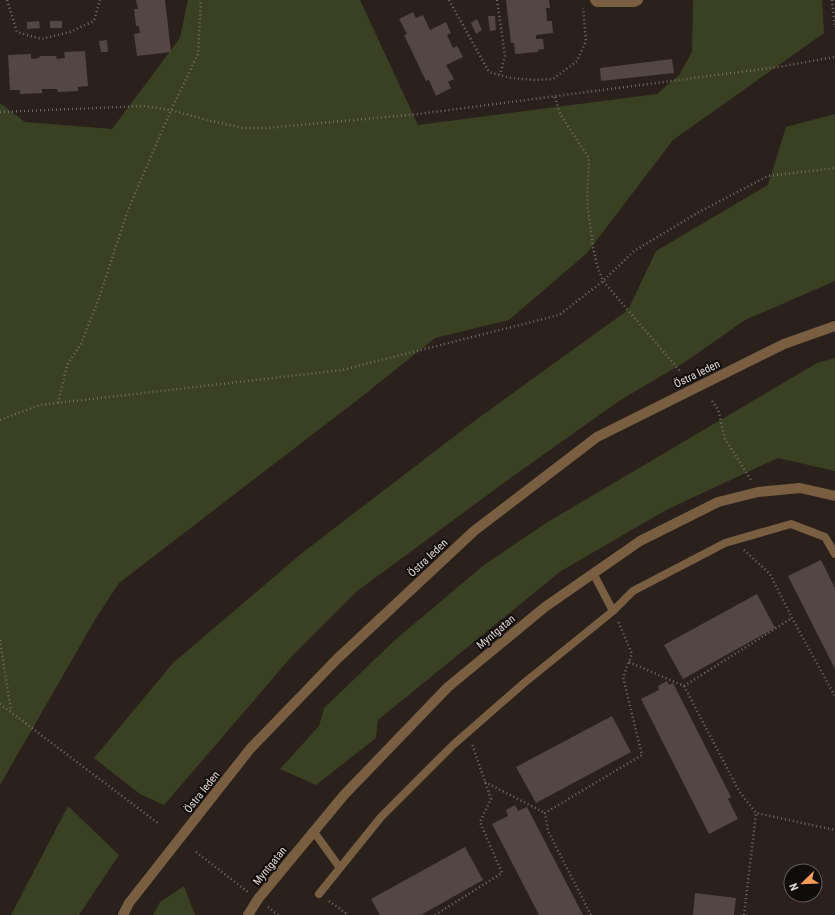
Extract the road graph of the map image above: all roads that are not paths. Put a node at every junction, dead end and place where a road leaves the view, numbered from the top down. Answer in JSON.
{"nodes":[{"id":1,"x":596,"y":0,"type":"edge"},
{"id":2,"x":638,"y":0,"type":"edge"},
{"id":3,"x":835,"y":326,"type":"edge"},
{"id":4,"x":835,"y":496,"type":"edge"},
{"id":5,"x":835,"y":554,"type":"edge"},
{"id":6,"x":593,"y":574,"type":"junction"},
{"id":7,"x":613,"y":611,"type":"junction"},
{"id":8,"x":314,"y":832,"type":"junction"},
{"id":9,"x":340,"y":868,"type":"junction"},
{"id":10,"x":319,"y":894,"type":"road end"},
{"id":11,"x":123,"y":915,"type":"edge"},
{"id":12,"x":248,"y":915,"type":"edge"}],
"edges":[{"from":1,"to":2,"type":"street"},
{"from":3,"to":11,"type":"street","name":"Östra leden"},
{"from":4,"to":6,"type":"street","name":"Myntgatan"},
{"from":5,"to":7,"type":"lane"},
{"from":6,"to":7,"type":"lane"},
{"from":6,"to":8,"type":"street","name":"Myntgatan"},
{"from":7,"to":9,"type":"lane"},
{"from":8,"to":9,"type":"lane"},
{"from":8,"to":12,"type":"street","name":"Myntgatan"},
{"from":9,"to":10,"type":"lane"}]}
